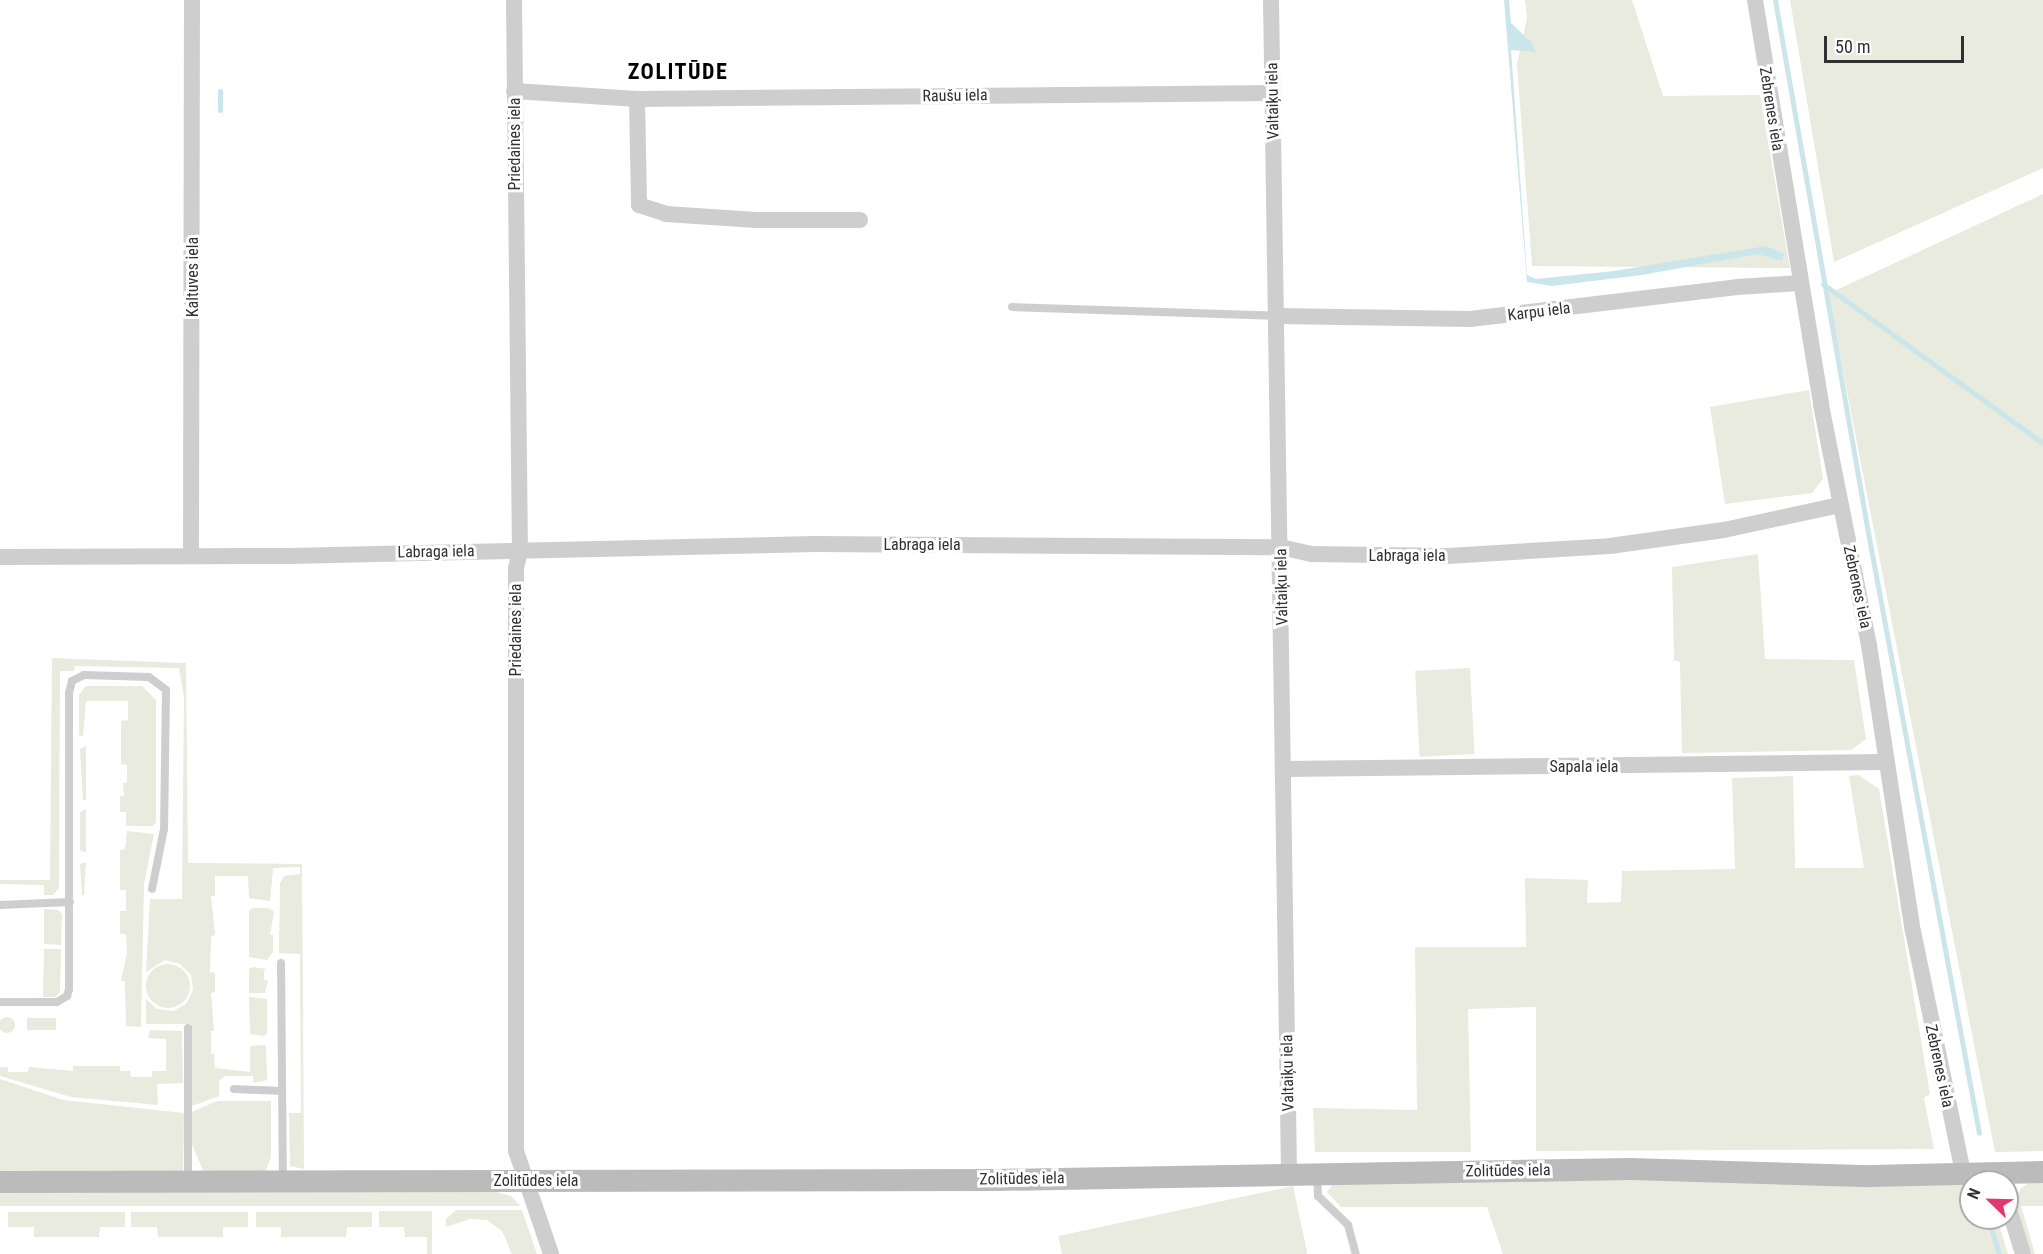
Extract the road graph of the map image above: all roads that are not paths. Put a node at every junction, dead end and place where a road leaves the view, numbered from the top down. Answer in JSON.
{"nodes":[{"id":1,"x":192,"y":0,"type":"edge"},
{"id":2,"x":514,"y":0,"type":"edge"},
{"id":3,"x":1271,"y":0,"type":"edge"},
{"id":4,"x":1755,"y":0,"type":"edge"},
{"id":5,"x":514,"y":91,"type":"junction"},
{"id":6,"x":1273,"y":93,"type":"junction"},
{"id":7,"x":637,"y":99,"type":"junction"},
{"id":8,"x":860,"y":220,"type":"dead end"},
{"id":9,"x":1800,"y":283,"type":"junction"},
{"id":10,"x":1012,"y":307,"type":"dead end"},
{"id":11,"x":1277,"y":316,"type":"junction"},
{"id":12,"x":1840,"y":505,"type":"junction"},
{"id":13,"x":1281,"y":547,"type":"junction"},
{"id":14,"x":520,"y":550,"type":"junction"},
{"id":15,"x":191,"y":553,"type":"junction"},
{"id":16,"x":0,"y":556,"type":"edge"},
{"id":17,"x":1884,"y":762,"type":"junction"},
{"id":18,"x":1284,"y":769,"type":"junction"},
{"id":19,"x":152,"y":889,"type":"dead end"},
{"id":20,"x":70,"y":902,"type":"junction"},
{"id":21,"x":0,"y":905,"type":"edge"},
{"id":22,"x":281,"y":963,"type":"dead end"},
{"id":23,"x":0,"y":1002,"type":"edge"},
{"id":24,"x":189,"y":1028,"type":"dead end"},
{"id":25,"x":234,"y":1089,"type":"dead end"},
{"id":26,"x":282,"y":1091,"type":"junction"},
{"id":27,"x":1962,"y":1170,"type":"edge"},
{"id":28,"x":2043,"y":1172,"type":"edge"},
{"id":29,"x":1289,"y":1173,"type":"junction"},
{"id":30,"x":1317,"y":1173,"type":"junction"},
{"id":31,"x":1959,"y":1173,"type":"edge"},
{"id":32,"x":2019,"y":1175,"type":"edge"},
{"id":33,"x":188,"y":1181,"type":"junction"},
{"id":34,"x":283,"y":1181,"type":"junction"},
{"id":35,"x":0,"y":1182,"type":"edge"},
{"id":36,"x":528,"y":1182,"type":"junction"},
{"id":37,"x":2016,"y":1230,"type":"edge"},
{"id":38,"x":551,"y":1254,"type":"edge"},
{"id":39,"x":1356,"y":1254,"type":"edge"},
{"id":40,"x":2023,"y":1254,"type":"edge"}],
"edges":[{"from":1,"to":15,"type":"street","name":"Kaltuves iela"},
{"from":2,"to":5,"type":"street","name":"Priedaines iela"},
{"from":3,"to":6,"type":"street","name":"Valtaiķu iela"},
{"from":4,"to":9,"type":"street","name":"Zebrenes iela"},
{"from":5,"to":7,"type":"street","name":"Raušu iela"},
{"from":5,"to":14,"type":"street","name":"Priedaines iela"},
{"from":6,"to":7,"type":"street","name":"Raušu iela"},
{"from":6,"to":11,"type":"street","name":"Valtaiķu iela"},
{"from":7,"to":8,"type":"street"},
{"from":9,"to":11,"type":"street","name":"Karpu iela"},
{"from":9,"to":12,"type":"street","name":"Zebrenes iela"},
{"from":10,"to":11,"type":"lane"},
{"from":11,"to":13,"type":"street","name":"Valtaiķu iela"},
{"from":12,"to":13,"type":"street","name":"Labraga iela"},
{"from":12,"to":17,"type":"street","name":"Zebrenes iela"},
{"from":13,"to":14,"type":"street","name":"Labraga iela"},
{"from":13,"to":18,"type":"street","name":"Valtaiķu iela"},
{"from":14,"to":15,"type":"street","name":"Labraga iela"},
{"from":14,"to":36,"type":"street","name":"Priedaines iela"},
{"from":15,"to":16,"type":"street","name":"Labraga iela"},
{"from":17,"to":18,"type":"street","name":"Sapala iela"},
{"from":17,"to":27,"type":"street","name":"Zebrenes iela"},
{"from":18,"to":29,"type":"street","name":"Valtaiķu iela"},
{"from":19,"to":20,"type":"lane"},
{"from":20,"to":21,"type":"lane"},
{"from":20,"to":23,"type":"lane"},
{"from":22,"to":26,"type":"lane"},
{"from":24,"to":33,"type":"lane"},
{"from":25,"to":26,"type":"lane"},
{"from":26,"to":34,"type":"lane"},
{"from":28,"to":32,"type":"street","name":"Zolitūdes iela"},
{"from":29,"to":30,"type":"street","name":"Zolitūdes iela"},
{"from":29,"to":36,"type":"street","name":"Zolitūdes iela"},
{"from":30,"to":31,"type":"street","name":"Zolitūdes iela"},
{"from":30,"to":39,"type":"lane"},
{"from":33,"to":34,"type":"street","name":"Zolitūdes iela"},
{"from":33,"to":35,"type":"street","name":"Zolitūdes iela"},
{"from":34,"to":36,"type":"street","name":"Zolitūdes iela"},
{"from":36,"to":38,"type":"street","name":"Priedaines iela"},
{"from":37,"to":40,"type":"street"}]}
